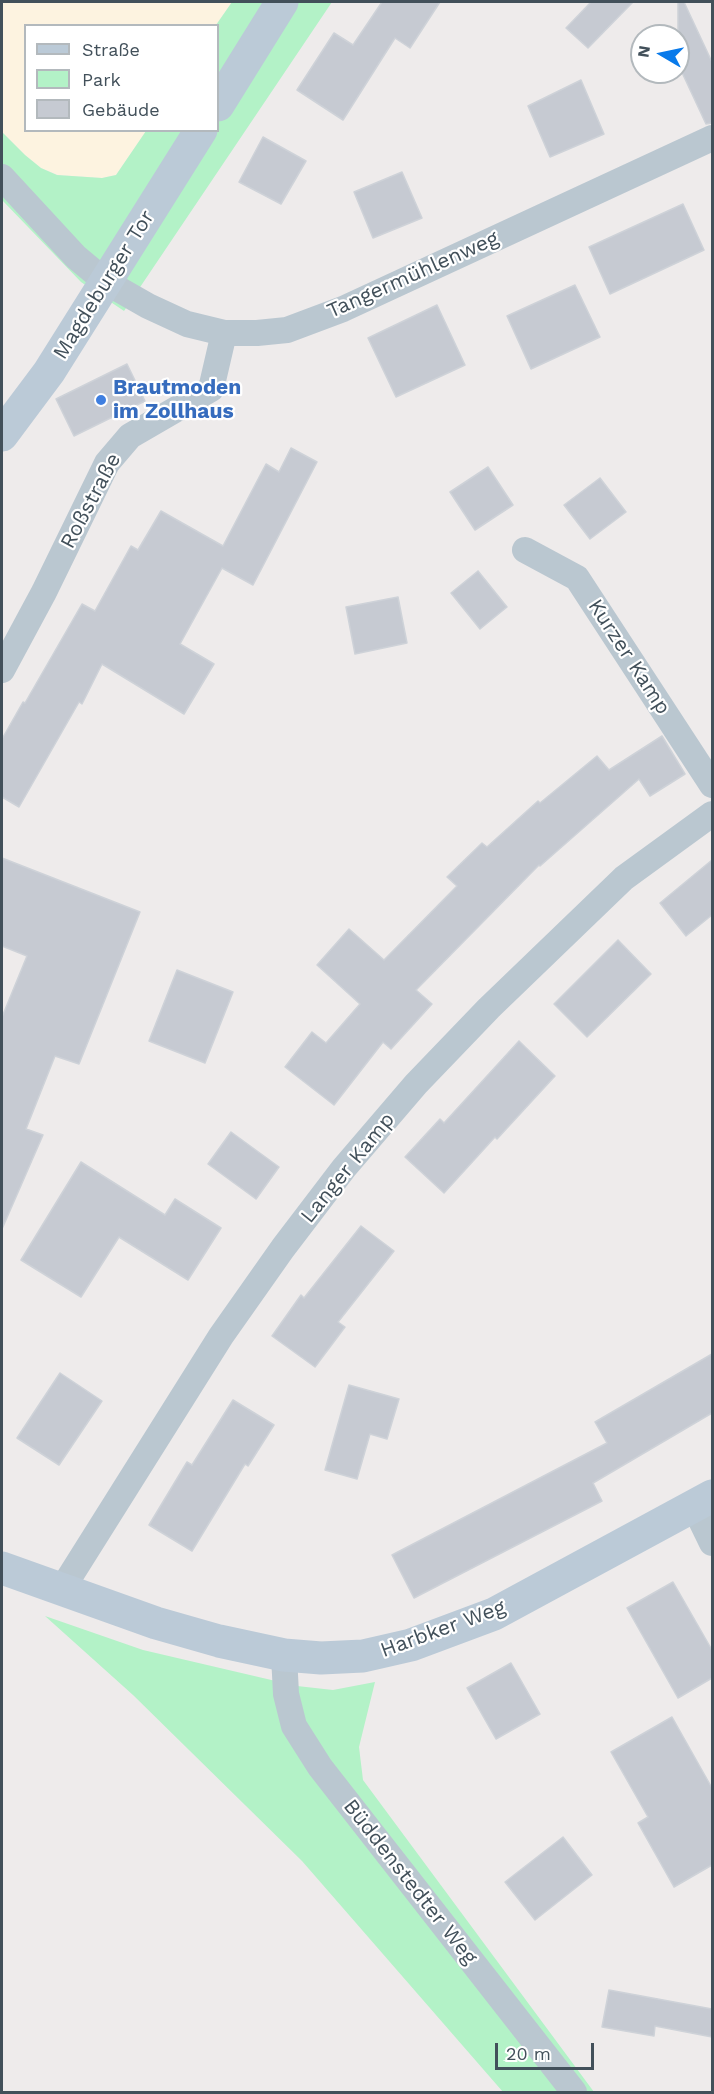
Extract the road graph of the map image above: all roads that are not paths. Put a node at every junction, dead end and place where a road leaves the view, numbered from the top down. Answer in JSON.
{"nodes":[{"id":1,"x":282,"y":2,"type":"edge"},
{"id":2,"x":219,"y":103,"type":"edge"},
{"id":3,"x":200,"y":132,"type":"edge"},
{"id":4,"x":712,"y":138,"type":"edge"},
{"id":5,"x":2,"y":177,"type":"edge"},
{"id":6,"x":106,"y":282,"type":"junction"},
{"id":7,"x":224,"y":333,"type":"junction"},
{"id":8,"x":2,"y":435,"type":"edge"},
{"id":9,"x":525,"y":550,"type":"dead end"},
{"id":10,"x":2,"y":670,"type":"edge"},
{"id":11,"x":712,"y":785,"type":"edge"},
{"id":12,"x":712,"y":814,"type":"edge"},
{"id":13,"x":703,"y":1501,"type":"edge"},
{"id":14,"x":712,"y":1543,"type":"edge"},
{"id":15,"x":2,"y":1568,"type":"edge"},
{"id":16,"x":62,"y":1589,"type":"junction"},
{"id":17,"x":284,"y":1655,"type":"junction"},
{"id":18,"x":574,"y":2092,"type":"edge"}],
"edges":[{"from":1,"to":2,"type":"main road"},
{"from":3,"to":6,"type":"main road","name":"Magdeburger Tor"},
{"from":4,"to":7,"type":"street","name":"Tangermühlenweg"},
{"from":5,"to":6,"type":"street","name":"Tangermühlenweg"},
{"from":6,"to":7,"type":"street","name":"Tangermühlenweg"},
{"from":6,"to":8,"type":"main road","name":"Magdeburger Tor"},
{"from":7,"to":10,"type":"street","name":"Roßstraße"},
{"from":9,"to":11,"type":"street","name":"Kurzer Kamp"},
{"from":12,"to":16,"type":"street","name":"Langer Kamp"},
{"from":13,"to":14,"type":"street","name":"Harbker Weg"},
{"from":13,"to":17,"type":"main road","name":"Harbker Weg"},
{"from":15,"to":16,"type":"main road","name":"Harbker Weg"},
{"from":16,"to":17,"type":"main road","name":"Harbker Weg"},
{"from":17,"to":18,"type":"street","name":"Büddenstedter Weg"}]}
